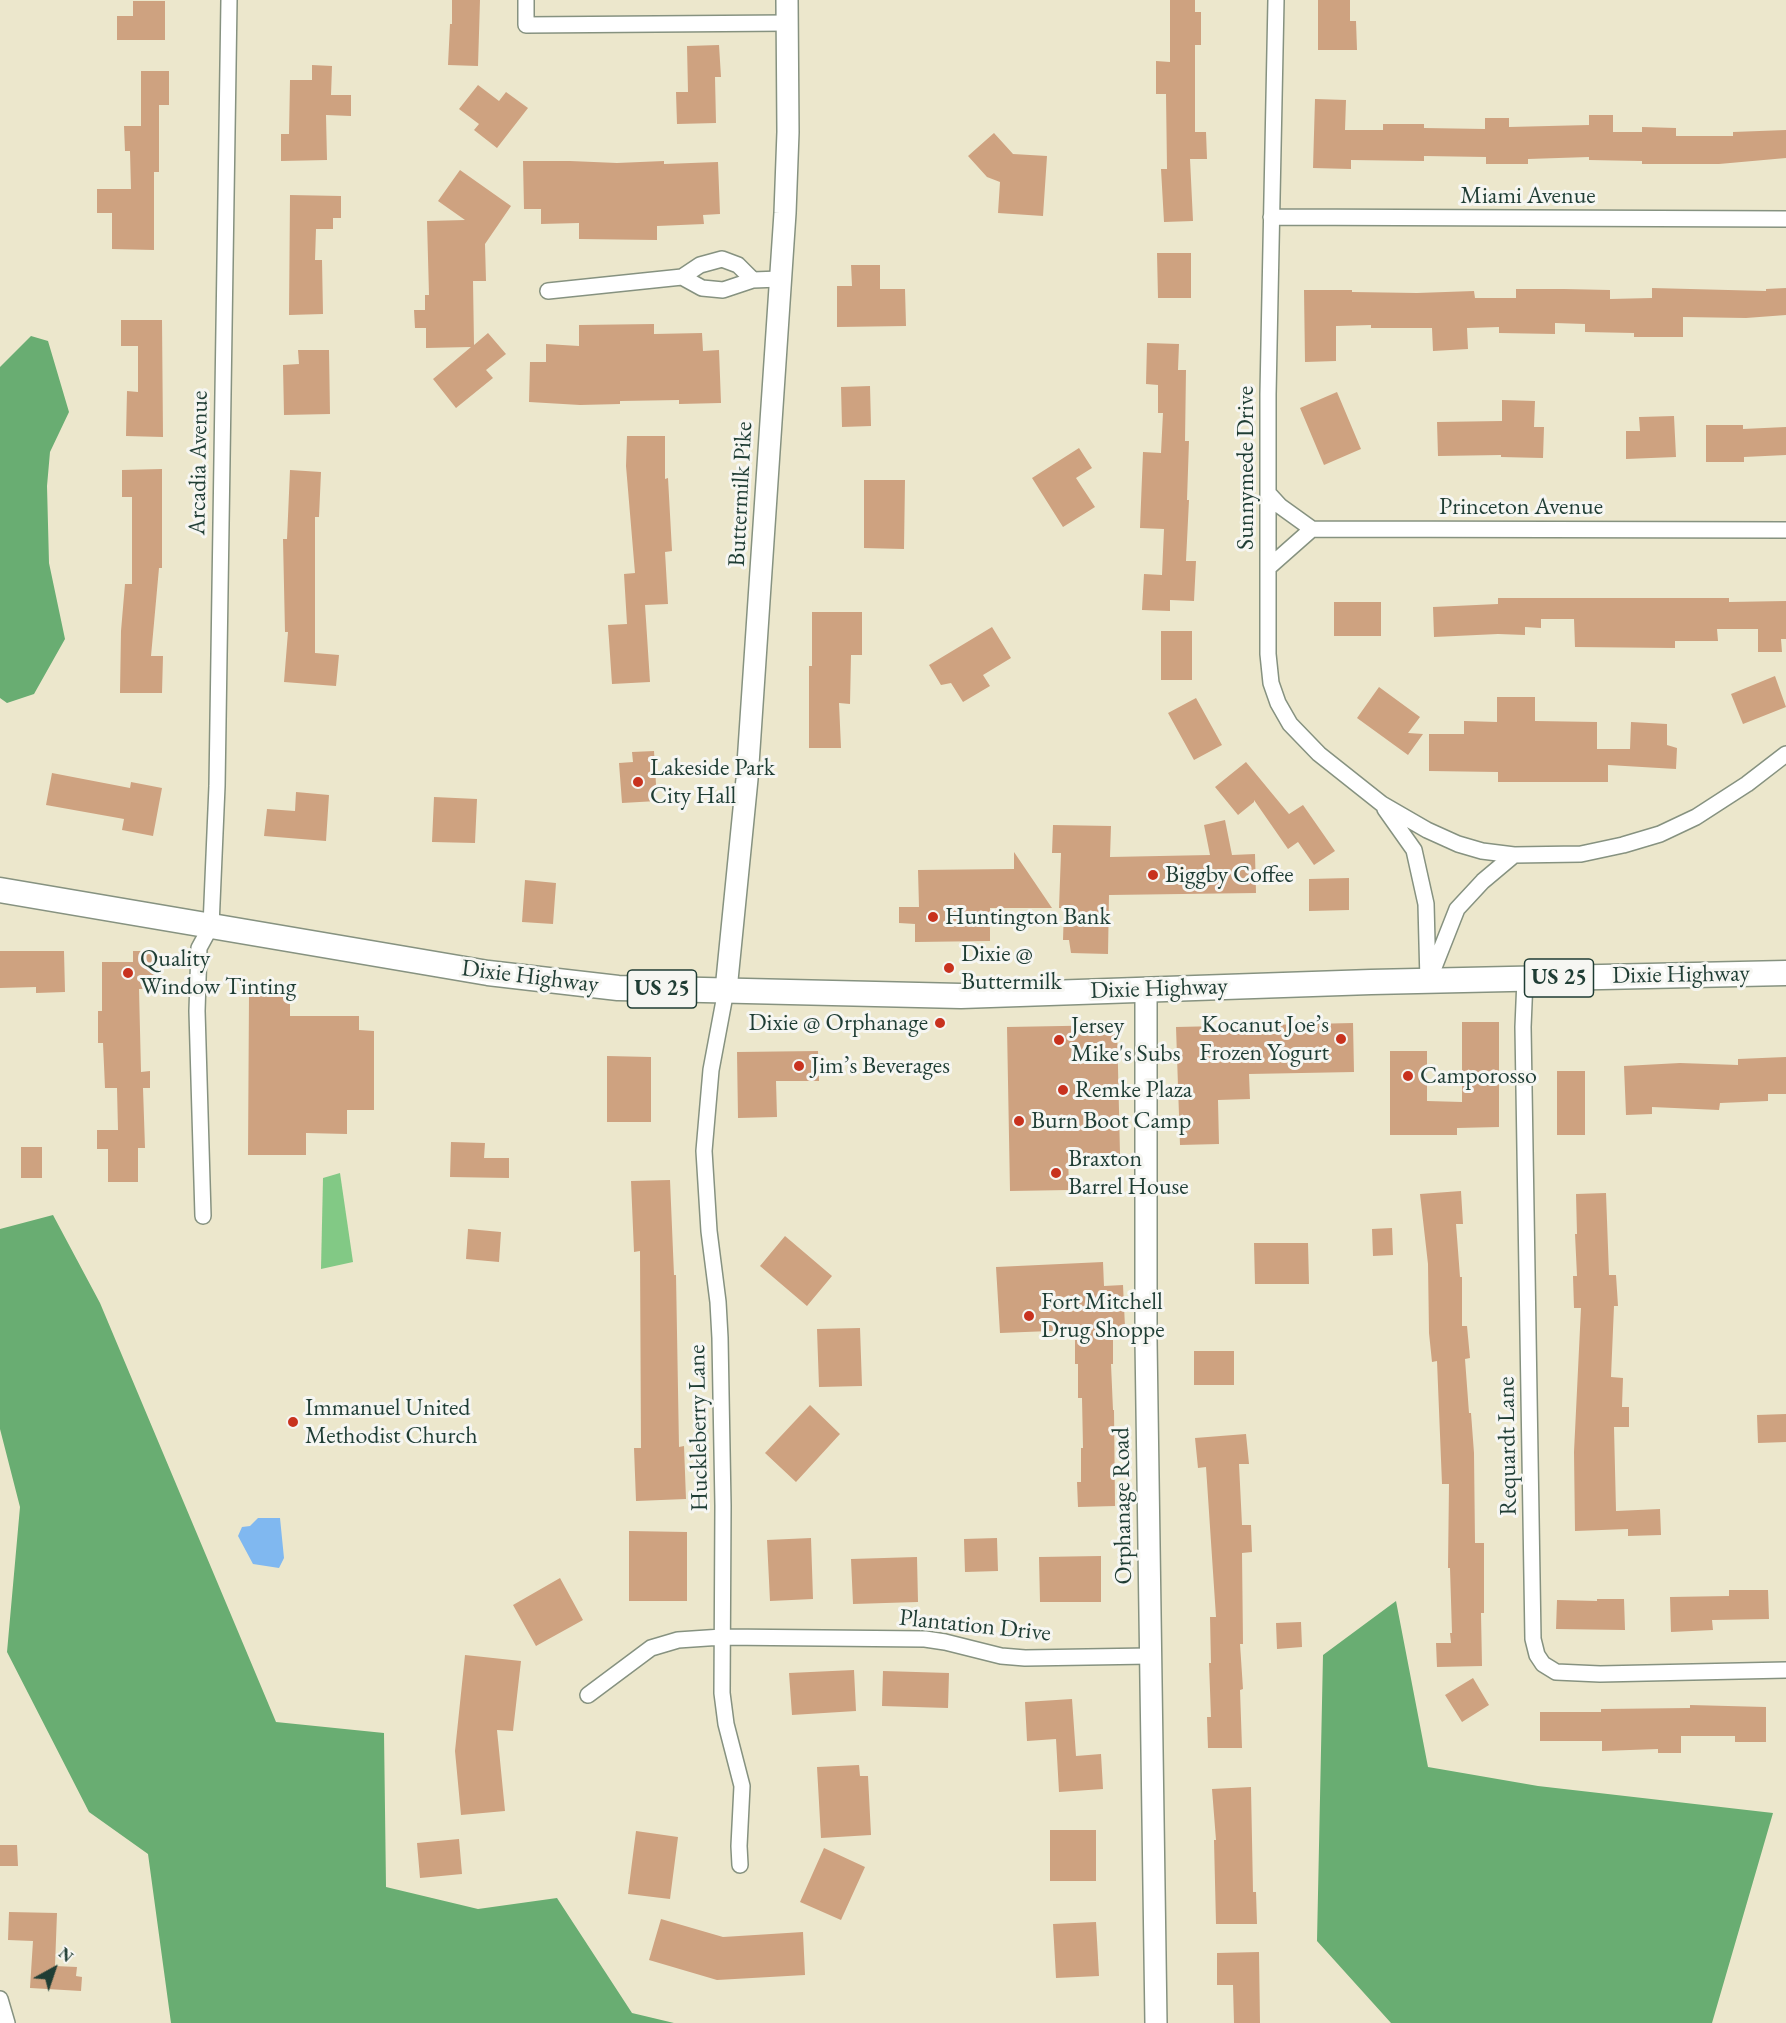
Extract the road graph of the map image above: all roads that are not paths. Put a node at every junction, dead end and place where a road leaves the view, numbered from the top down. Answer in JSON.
{"nodes":[{"id":1,"x":229,"y":0,"type":"edge"},
{"id":2,"x":526,"y":0,"type":"edge"},
{"id":3,"x":787,"y":0,"type":"edge"},
{"id":4,"x":1276,"y":0,"type":"edge"},
{"id":5,"x":788,"y":23,"type":"junction"},
{"id":6,"x":1271,"y":217,"type":"junction"},
{"id":7,"x":1786,"y":219,"type":"edge"},
{"id":8,"x":682,"y":277,"type":"junction"},
{"id":9,"x":780,"y":279,"type":"junction"},
{"id":10,"x":753,"y":280,"type":"junction"},
{"id":11,"x":548,"y":291,"type":"dead end"},
{"id":12,"x":1269,"y":494,"type":"junction"},
{"id":13,"x":1312,"y":529,"type":"junction"},
{"id":14,"x":1786,"y":530,"type":"edge"},
{"id":15,"x":1269,"y":567,"type":"junction"},
{"id":16,"x":1786,"y":754,"type":"edge"},
{"id":17,"x":1382,"y":804,"type":"junction"},
{"id":18,"x":1514,"y":855,"type":"junction"},
{"id":19,"x":0,"y":890,"type":"edge"},
{"id":20,"x":211,"y":926,"type":"junction"},
{"id":21,"x":1786,"y":973,"type":"edge"},
{"id":22,"x":1525,"y":979,"type":"junction"},
{"id":23,"x":1428,"y":981,"type":"junction"},
{"id":24,"x":1146,"y":989,"type":"junction"},
{"id":25,"x":726,"y":990,"type":"junction"},
{"id":26,"x":203,"y":1216,"type":"dead end"},
{"id":27,"x":722,"y":1637,"type":"junction"},
{"id":28,"x":1150,"y":1656,"type":"junction"},
{"id":29,"x":1786,"y":1670,"type":"edge"},
{"id":30,"x":588,"y":1695,"type":"dead end"},
{"id":31,"x":740,"y":1865,"type":"dead end"},
{"id":32,"x":0,"y":1999,"type":"edge"},
{"id":33,"x":7,"y":2023,"type":"edge"},
{"id":34,"x":1156,"y":2023,"type":"edge"}],
"edges":[{"from":1,"to":20,"type":"street","name":"Arcadia Avenue"},
{"from":2,"to":5,"type":"street"},
{"from":3,"to":5,"type":"main road","name":"Buttermilk Pike"},
{"from":4,"to":6,"type":"street","name":"Sunnymede Drive"},
{"from":5,"to":9,"type":"main road","name":"Buttermilk Pike"},
{"from":6,"to":7,"type":"street","name":"Miami Avenue"},
{"from":6,"to":12,"type":"street","name":"Sunnymede Drive"},
{"from":8,"to":10,"type":"street"},
{"from":8,"to":10,"type":"street"},
{"from":8,"to":11,"type":"street"},
{"from":9,"to":10,"type":"street"},
{"from":9,"to":25,"type":"main road","name":"Buttermilk Pike"},
{"from":12,"to":13,"type":"street"},
{"from":12,"to":15,"type":"street","name":"Sunnymede Drive"},
{"from":13,"to":14,"type":"street","name":"Princeton Avenue"},
{"from":13,"to":15,"type":"street"},
{"from":15,"to":17,"type":"street","name":"Sunnymede Drive"},
{"from":16,"to":18,"type":"street","name":"Sunnymede Drive"},
{"from":17,"to":18,"type":"street","name":"Sunnymede Drive"},
{"from":17,"to":23,"type":"street"},
{"from":18,"to":23,"type":"street"},
{"from":19,"to":20,"type":"main road","name":"Dixie Highway","number":"US 25"},
{"from":20,"to":25,"type":"main road","name":"Dixie Highway","number":"US 25"},
{"from":20,"to":26,"type":"street","name":"Arcadia Avenue"},
{"from":21,"to":22,"type":"main road","name":"Dixie Highway","number":"US 25"},
{"from":22,"to":23,"type":"main road","name":"Dixie Highway","number":"US 25"},
{"from":22,"to":29,"type":"street","name":"Requardt Lane"},
{"from":23,"to":24,"type":"main road","name":"Dixie Highway","number":"US 25"},
{"from":24,"to":25,"type":"main road","name":"Dixie Highway","number":"US 25"},
{"from":24,"to":28,"type":"main road","name":"Orphanage Road"},
{"from":25,"to":27,"type":"street","name":"Huckleberry Lane"},
{"from":27,"to":28,"type":"street","name":"Plantation Drive"},
{"from":27,"to":30,"type":"street","name":"Plantation Drive"},
{"from":27,"to":31,"type":"street","name":"Huckleberry Lane"},
{"from":28,"to":34,"type":"main road","name":"Orphanage Road"},
{"from":32,"to":33,"type":"street"}]}
